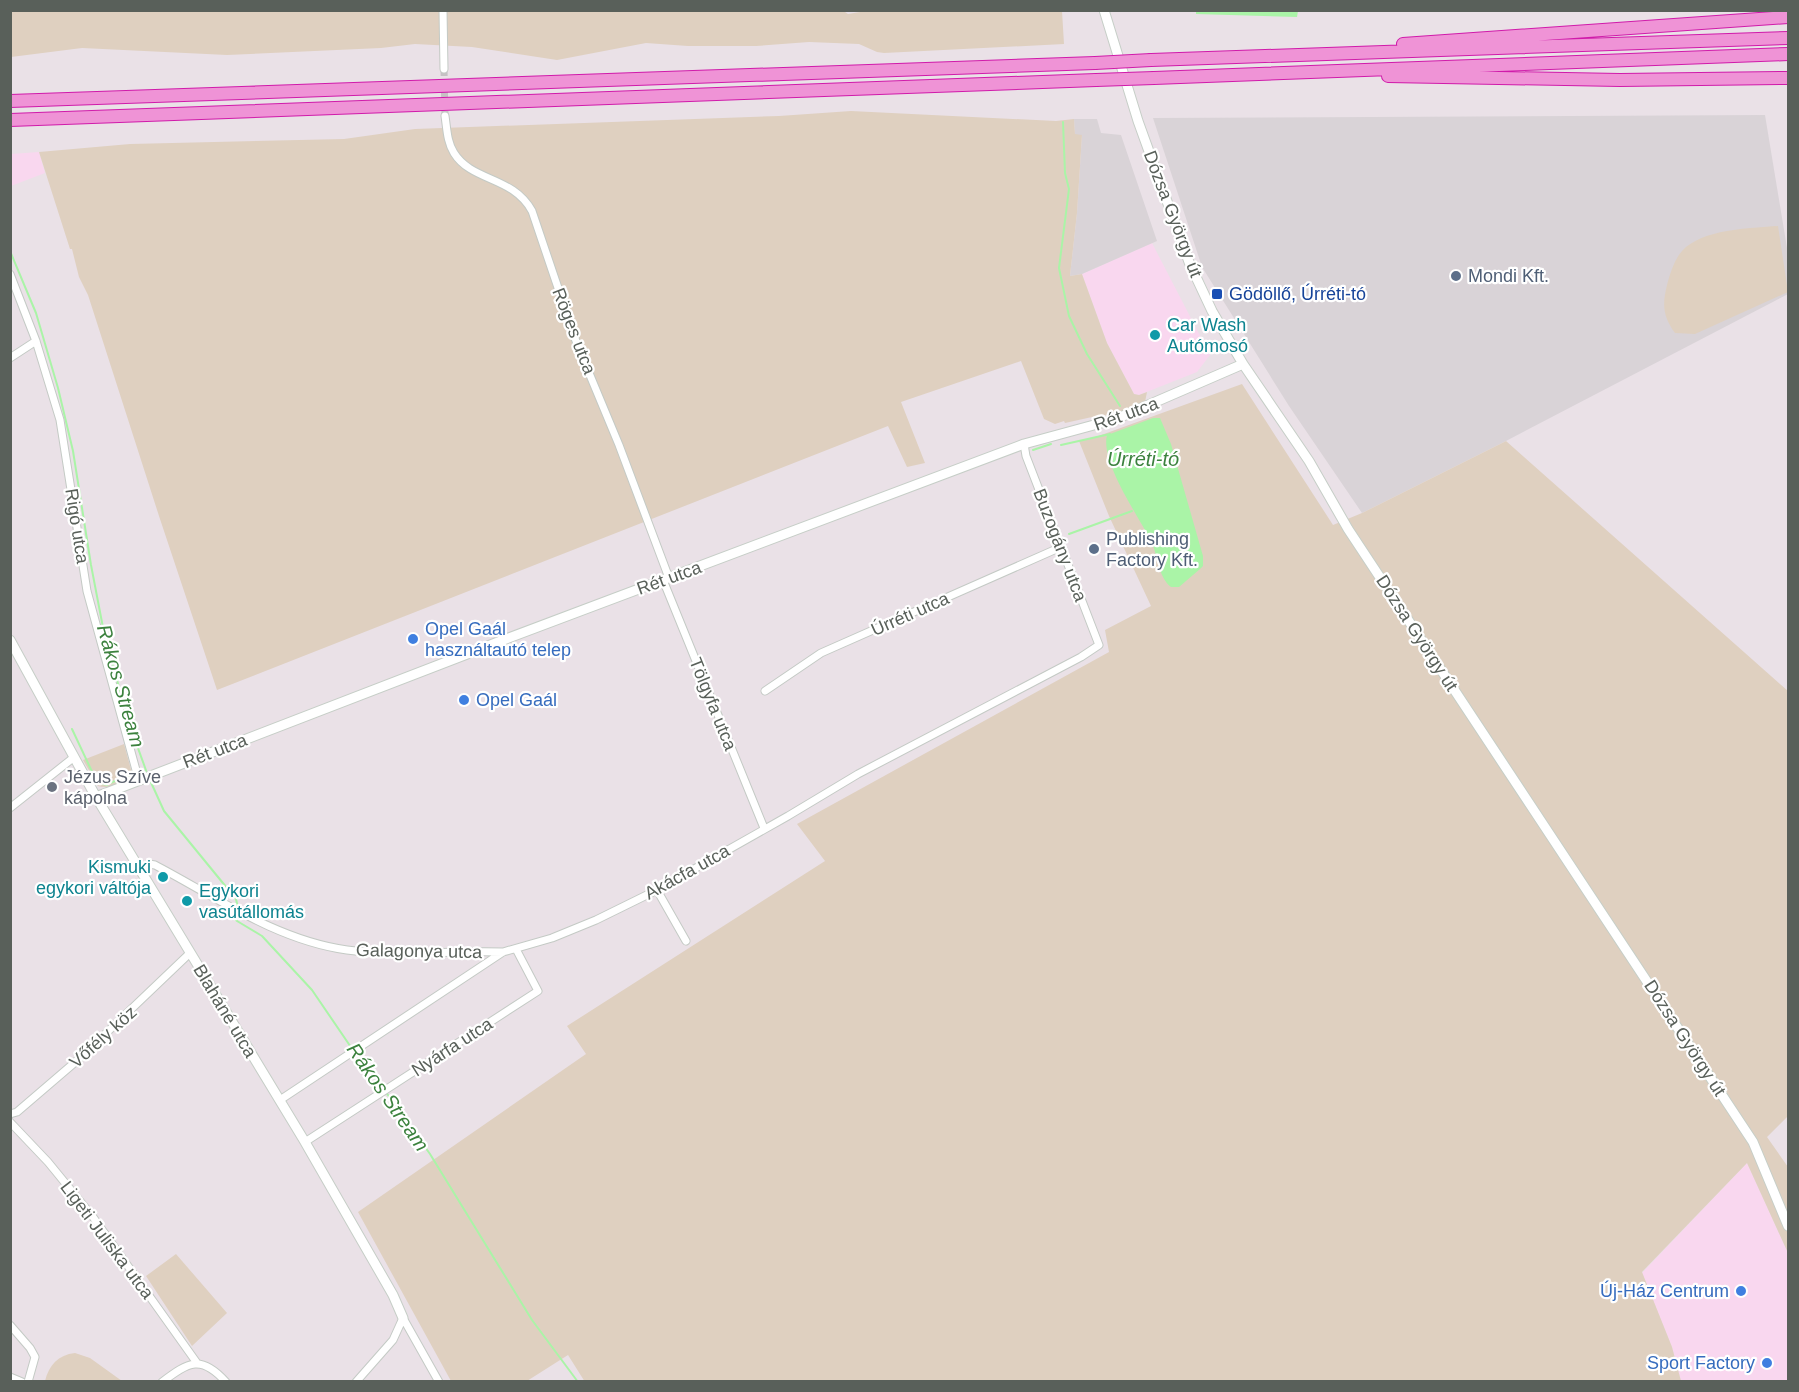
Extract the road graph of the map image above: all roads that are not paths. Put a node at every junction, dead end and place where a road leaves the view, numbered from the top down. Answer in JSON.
{"nodes":[{"id":1,"x":443,"y":10,"type":"edge"},
{"id":2,"x":1104,"y":10,"type":"edge"},
{"id":3,"x":1788,"y":18,"type":"edge"},
{"id":4,"x":1788,"y":38,"type":"edge"},
{"id":5,"x":1345,"y":54,"type":"junction"},
{"id":6,"x":1788,"y":54,"type":"edge"},
{"id":7,"x":444,"y":69,"type":"tunnel mouth"},
{"id":8,"x":1324,"y":72,"type":"junction"},
{"id":9,"x":1788,"y":78,"type":"edge"},
{"id":10,"x":10,"y":101,"type":"edge"},
{"id":11,"x":445,"y":117,"type":"tunnel mouth"},
{"id":12,"x":10,"y":120,"type":"edge"},
{"id":13,"x":10,"y":274,"type":"edge"},
{"id":14,"x":36,"y":341,"type":"junction"},
{"id":15,"x":10,"y":358,"type":"edge"},
{"id":16,"x":1243,"y":364,"type":"junction"},
{"id":17,"x":1023,"y":444,"type":"junction"},
{"id":18,"x":1061,"y":548,"type":"junction"},
{"id":19,"x":666,"y":579,"type":"junction"},
{"id":20,"x":10,"y":640,"type":"edge"},
{"id":21,"x":1099,"y":645,"type":"joint"},
{"id":22,"x":765,"y":691,"type":"dead end"},
{"id":23,"x":73,"y":758,"type":"junction"},
{"id":24,"x":141,"y":780,"type":"junction"},
{"id":25,"x":96,"y":797,"type":"junction"},
{"id":26,"x":10,"y":808,"type":"edge"},
{"id":27,"x":764,"y":828,"type":"junction"},
{"id":28,"x":139,"y":869,"type":"junction"},
{"id":29,"x":657,"y":890,"type":"junction"},
{"id":30,"x":686,"y":941,"type":"dead end"},
{"id":31,"x":516,"y":949,"type":"junction"},
{"id":32,"x":503,"y":952,"type":"junction"},
{"id":33,"x":190,"y":954,"type":"junction"},
{"id":34,"x":280,"y":1100,"type":"junction"},
{"id":35,"x":10,"y":1114,"type":"edge"},
{"id":36,"x":10,"y":1122,"type":"edge"},
{"id":37,"x":305,"y":1142,"type":"junction"},
{"id":38,"x":1788,"y":1226,"type":"edge"},
{"id":39,"x":403,"y":1318,"type":"junction"},
{"id":40,"x":10,"y":1325,"type":"edge"},
{"id":41,"x":197,"y":1363,"type":"junction"},
{"id":42,"x":10,"y":1377,"type":"edge"},
{"id":43,"x":22,"y":1382,"type":"edge"},
{"id":44,"x":28,"y":1382,"type":"edge"},
{"id":45,"x":162,"y":1382,"type":"edge"},
{"id":46,"x":226,"y":1382,"type":"edge"},
{"id":47,"x":356,"y":1382,"type":"edge"},
{"id":48,"x":439,"y":1382,"type":"edge"}],
"edges":[{"from":1,"to":7,"type":"street"},
{"from":2,"to":16,"type":"street","name":"Dózsa György út"},
{"from":3,"to":5,"type":"highway"},
{"from":4,"to":5,"type":"highway"},
{"from":5,"to":10,"type":"highway","bridge":true},
{"from":6,"to":8,"type":"highway"},
{"from":8,"to":9,"type":"highway"},
{"from":8,"to":12,"type":"highway","bridge":true},
{"from":11,"to":19,"type":"street","name":"Röges utca"},
{"from":13,"to":14,"type":"street","name":"Rigó utca"},
{"from":14,"to":15,"type":"street"},
{"from":14,"to":24,"type":"street","name":"Rigó utca"},
{"from":16,"to":17,"type":"street","name":"Rét utca"},
{"from":16,"to":38,"type":"street","name":"Dózsa György út"},
{"from":17,"to":18,"type":"street","name":"Buzogány utca"},
{"from":17,"to":19,"type":"street","name":"Rét utca"},
{"from":18,"to":21,"type":"street","name":"Buzogány utca"},
{"from":18,"to":22,"type":"street","name":"Úrréti utca"},
{"from":19,"to":24,"type":"street","name":"Rét utca"},
{"from":19,"to":27,"type":"street","name":"Tölgyfa utca"},
{"from":20,"to":23,"type":"street","name":"Blaháné utca"},
{"from":21,"to":27,"type":"street","name":"Akácfa utca"},
{"from":23,"to":25,"type":"street","name":"Blaháné utca"},
{"from":23,"to":26,"type":"street"},
{"from":24,"to":25,"type":"street","name":"Rét utca"},
{"from":25,"to":28,"type":"street","name":"Blaháné utca"},
{"from":27,"to":29,"type":"street","name":"Akácfa utca"},
{"from":28,"to":32,"type":"street","name":"Galagonya utca"},
{"from":28,"to":33,"type":"street","name":"Blaháné utca"},
{"from":29,"to":30,"type":"street"},
{"from":29,"to":31,"type":"street","name":"Akácfa utca"},
{"from":31,"to":32,"type":"street","name":"Akácfa utca"},
{"from":31,"to":37,"type":"street","name":"Nyárfa utca"},
{"from":32,"to":34,"type":"street","name":"Akácfa utca"},
{"from":33,"to":34,"type":"street","name":"Blaháné utca"},
{"from":33,"to":35,"type":"street","name":"Vőfély köz"},
{"from":34,"to":37,"type":"street","name":"Blaháné utca"},
{"from":36,"to":41,"type":"street","name":"Ligeti Juliska utca"},
{"from":37,"to":39,"type":"street","name":"Blaháné utca"},
{"from":39,"to":47,"type":"street"},
{"from":39,"to":48,"type":"street","name":"Blaháné utca"},
{"from":40,"to":44,"type":"street"},
{"from":41,"to":45,"type":"street"},
{"from":41,"to":46,"type":"street"},
{"from":42,"to":43,"type":"street"}]}
